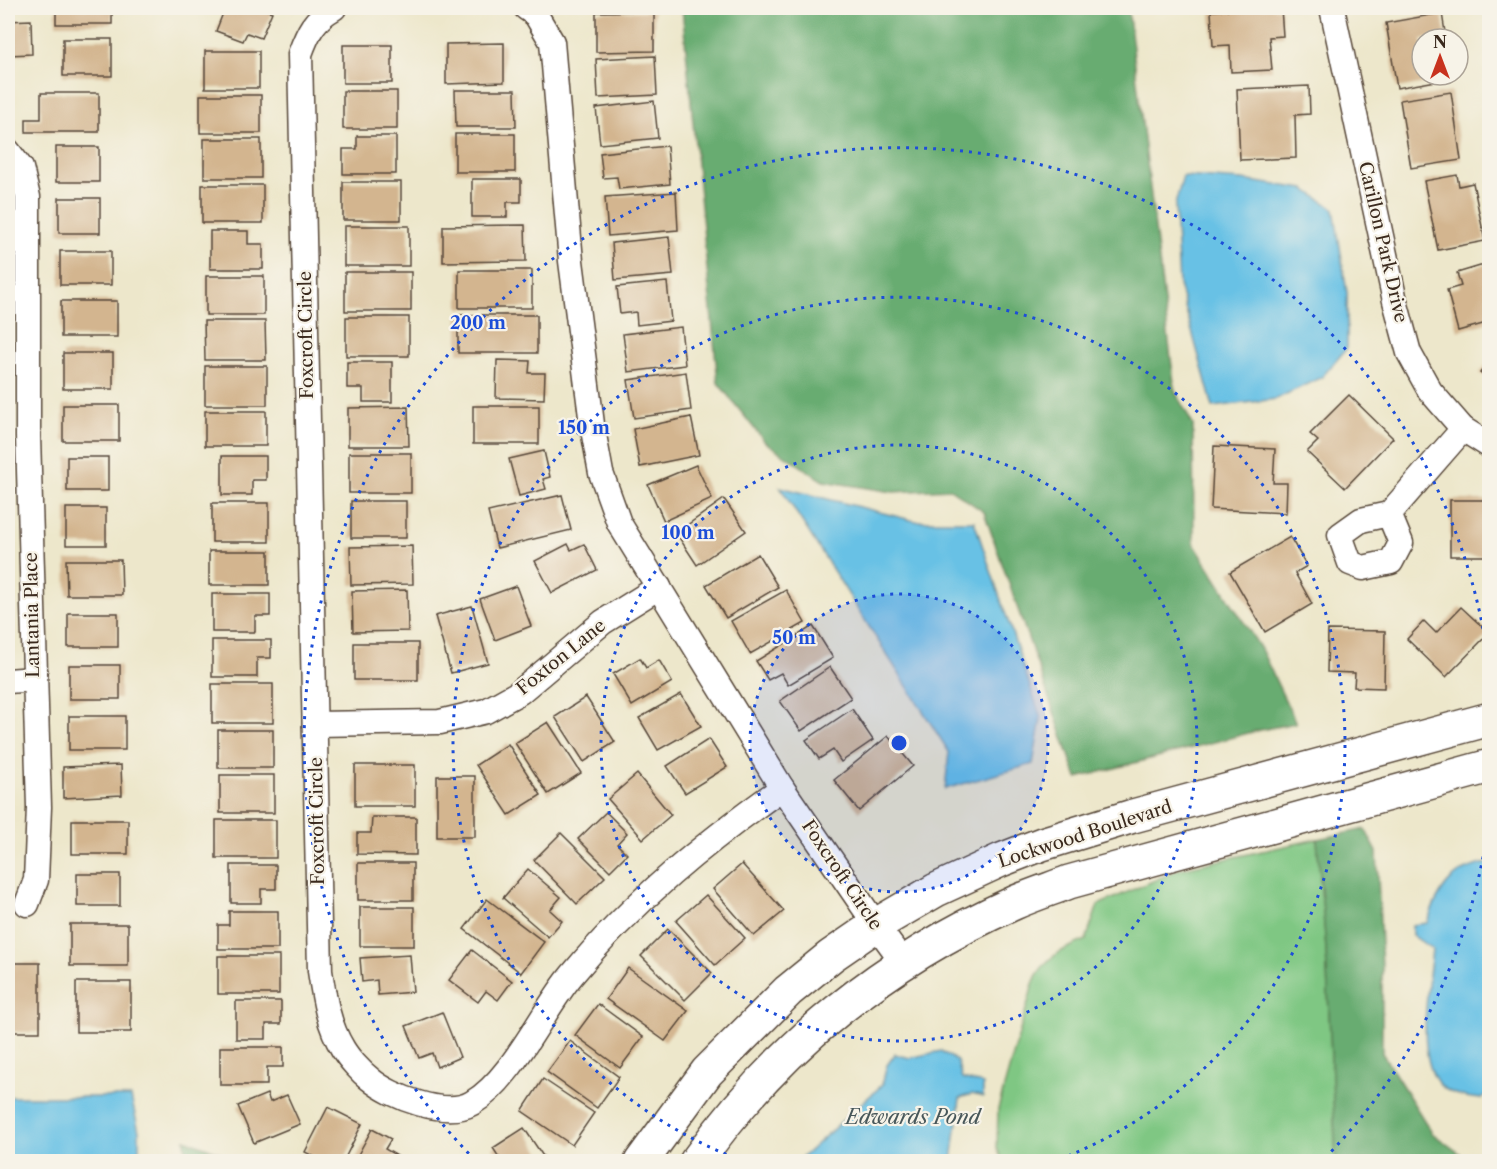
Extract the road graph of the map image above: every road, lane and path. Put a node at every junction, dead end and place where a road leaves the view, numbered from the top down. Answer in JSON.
{"nodes":[{"id":1,"x":334,"y":8,"type":"edge"},
{"id":2,"x":526,"y":8,"type":"edge"},
{"id":3,"x":1332,"y":8,"type":"edge"},
{"id":4,"x":8,"y":151,"type":"edge"},
{"id":5,"x":1463,"y":429,"type":"junction"},
{"id":6,"x":18,"y":436,"type":"edge"},
{"id":7,"x":1490,"y":447,"type":"edge"},
{"id":8,"x":1389,"y":514,"type":"dead end"},
{"id":9,"x":659,"y":587,"type":"junction"},
{"id":10,"x":34,"y":679,"type":"junction"},
{"id":11,"x":8,"y":681,"type":"edge"},
{"id":12,"x":1490,"y":719,"type":"edge"},
{"id":13,"x":315,"y":724,"type":"junction"},
{"id":14,"x":1490,"y":766,"type":"edge"},
{"id":15,"x":782,"y":788,"type":"junction"},
{"id":16,"x":27,"y":904,"type":"dead end"},
{"id":17,"x":876,"y":926,"type":"junction"},
{"id":18,"x":903,"y":962,"type":"junction"},
{"id":19,"x":641,"y":1161,"type":"edge"},
{"id":20,"x":696,"y":1161,"type":"edge"}],
"edges":[{"from":1,"to":13,"type":"street","name":"Foxcroft Circle"},
{"from":2,"to":9,"type":"street","name":"Foxcroft Circle"},
{"from":3,"to":5,"type":"street","name":"Carillon Park Drive"},
{"from":4,"to":6,"type":"street","name":"Lantania Place"},
{"from":5,"to":7,"type":"street","name":"Carillon Park Drive"},
{"from":5,"to":8,"type":"street"},
{"from":6,"to":10,"type":"street","name":"Lantania Place"},
{"from":9,"to":13,"type":"street","name":"Foxton Lane"},
{"from":9,"to":15,"type":"street","name":"Foxcroft Circle"},
{"from":10,"to":11,"type":"street"},
{"from":10,"to":16,"type":"street","name":"Lantania Place"},
{"from":12,"to":17,"type":"main road","name":"Lockwood Boulevard"},
{"from":13,"to":15,"type":"street","name":"Foxcroft Circle"},
{"from":14,"to":18,"type":"main road"},
{"from":15,"to":17,"type":"street","name":"Foxcroft Circle"},
{"from":17,"to":18,"type":"street","name":"Foxcroft Circle"},
{"from":17,"to":19,"type":"main road","name":"Lockwood Boulevard"},
{"from":18,"to":20,"type":"main road"}]}
